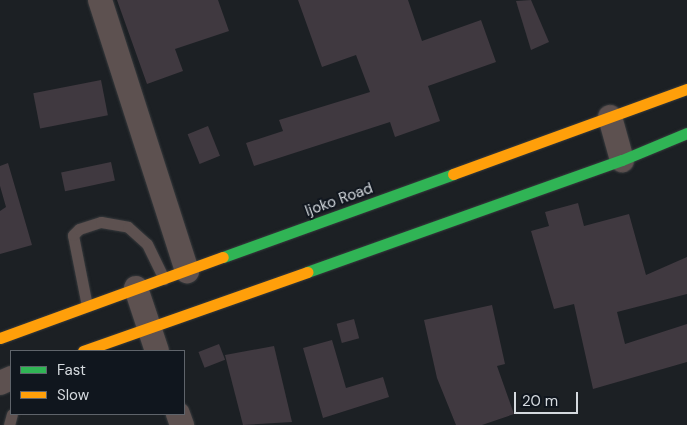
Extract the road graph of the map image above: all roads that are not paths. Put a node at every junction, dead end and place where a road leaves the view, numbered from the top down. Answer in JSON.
{"nodes":[{"id":1,"x":100,"y":0,"type":"edge"},
{"id":2,"x":687,"y":89,"type":"edge"},
{"id":3,"x":610,"y":117,"type":"junction"},
{"id":4,"x":687,"y":133,"type":"edge"},
{"id":5,"x":622,"y":160,"type":"junction"},
{"id":6,"x":188,"y":271,"type":"junction"},
{"id":7,"x":164,"y":279,"type":"junction"},
{"id":8,"x":136,"y":288,"type":"junction"},
{"id":9,"x":87,"y":306,"type":"junction"},
{"id":10,"x":149,"y":326,"type":"junction"},
{"id":11,"x":0,"y":338,"type":"edge"},
{"id":12,"x":86,"y":350,"type":"edge"},
{"id":13,"x":157,"y":350,"type":"edge"}],
"edges":[{"from":1,"to":6,"type":"street"},
{"from":2,"to":3,"type":"main road","name":"Ijoko Road"},
{"from":3,"to":5,"type":"street"},
{"from":3,"to":6,"type":"main road","name":"Ijoko Road"},
{"from":4,"to":5,"type":"main road"},
{"from":5,"to":10,"type":"main road"},
{"from":6,"to":7,"type":"main road","name":"Ijoko Road"},
{"from":7,"to":8,"type":"main road","name":"Ijoko Road"},
{"from":7,"to":9,"type":"lane"},
{"from":8,"to":9,"type":"main road","name":"Ijoko Road"},
{"from":8,"to":10,"type":"street"},
{"from":9,"to":11,"type":"main road","name":"Ijoko Road"},
{"from":10,"to":12,"type":"main road"},
{"from":10,"to":13,"type":"street"}]}
